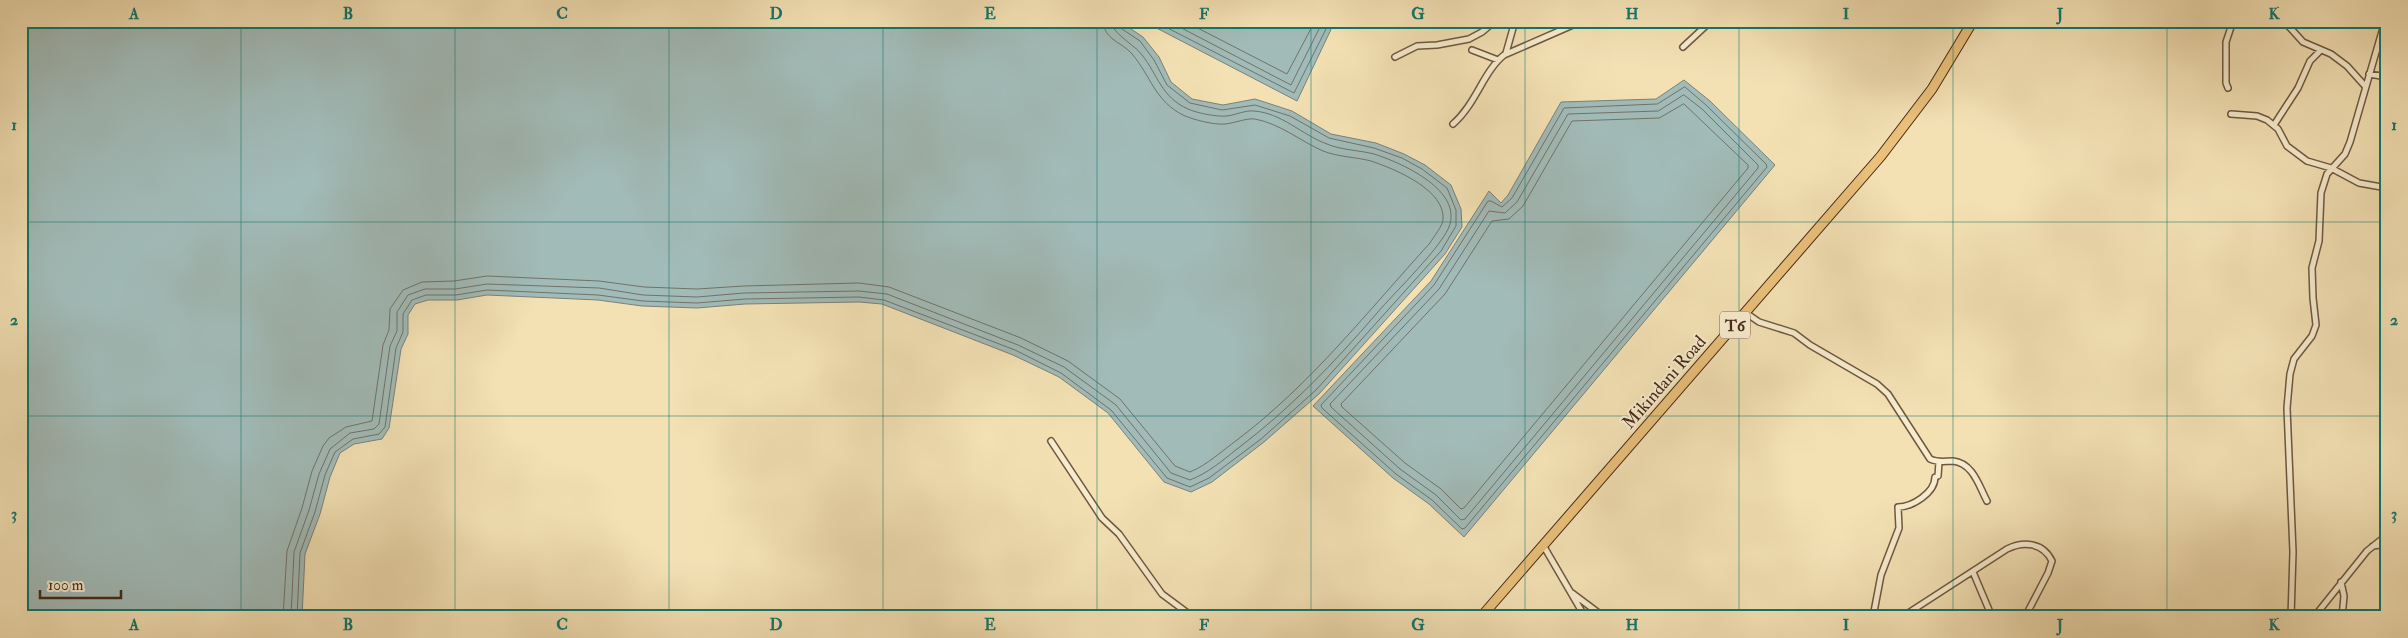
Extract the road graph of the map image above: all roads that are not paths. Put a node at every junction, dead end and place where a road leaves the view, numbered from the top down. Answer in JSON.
{"nodes":[{"id":1,"x":1495,"y":21,"type":"edge"},
{"id":2,"x":1515,"y":21,"type":"edge"},
{"id":3,"x":1582,"y":21,"type":"edge"},
{"id":4,"x":1711,"y":21,"type":"edge"},
{"id":5,"x":1972,"y":21,"type":"edge"},
{"id":6,"x":2233,"y":21,"type":"edge"},
{"id":7,"x":2284,"y":21,"type":"edge"},
{"id":8,"x":2385,"y":21,"type":"edge"},
{"id":9,"x":1571,"y":23,"type":"edge"},
{"id":10,"x":2308,"y":46,"type":"junction"},
{"id":11,"x":1683,"y":48,"type":"dead end"},
{"id":12,"x":1472,"y":50,"type":"dead end"},
{"id":13,"x":2320,"y":50,"type":"junction"},
{"id":14,"x":1506,"y":53,"type":"junction"},
{"id":15,"x":1395,"y":57,"type":"dead end"},
{"id":16,"x":1498,"y":60,"type":"junction"},
{"id":17,"x":2310,"y":62,"type":"junction"},
{"id":18,"x":2369,"y":74,"type":"junction"},
{"id":19,"x":2387,"y":77,"type":"edge"},
{"id":20,"x":2365,"y":86,"type":"junction"},
{"id":21,"x":2228,"y":88,"type":"dead end"},
{"id":22,"x":2231,"y":114,"type":"dead end"},
{"id":23,"x":1453,"y":124,"type":"dead end"},
{"id":24,"x":2274,"y":125,"type":"junction"},
{"id":25,"x":2331,"y":168,"type":"junction"},
{"id":26,"x":2387,"y":188,"type":"edge"},
{"id":27,"x":1746,"y":313,"type":"junction"},
{"id":28,"x":1051,"y":440,"type":"dead end"},
{"id":29,"x":1939,"y":462,"type":"junction"},
{"id":30,"x":1987,"y":501,"type":"dead end"},
{"id":31,"x":2387,"y":534,"type":"edge"},
{"id":32,"x":1543,"y":545,"type":"junction"},
{"id":33,"x":2372,"y":546,"type":"junction"},
{"id":34,"x":2387,"y":546,"type":"edge"},
{"id":35,"x":1973,"y":572,"type":"junction"},
{"id":36,"x":2341,"y":582,"type":"junction"},
{"id":37,"x":1569,"y":592,"type":"junction"},
{"id":38,"x":1193,"y":617,"type":"edge"},
{"id":39,"x":1481,"y":617,"type":"edge"},
{"id":40,"x":1585,"y":617,"type":"edge"},
{"id":41,"x":1604,"y":617,"type":"edge"},
{"id":42,"x":1874,"y":617,"type":"edge"},
{"id":43,"x":1902,"y":617,"type":"edge"},
{"id":44,"x":1992,"y":617,"type":"edge"},
{"id":45,"x":2025,"y":617,"type":"edge"},
{"id":46,"x":2291,"y":617,"type":"edge"},
{"id":47,"x":2314,"y":617,"type":"edge"},
{"id":48,"x":2342,"y":617,"type":"edge"}],
"edges":[{"from":1,"to":15,"type":"street"},
{"from":2,"to":14,"type":"street"},
{"from":3,"to":9,"type":"street"},
{"from":4,"to":11,"type":"street"},
{"from":5,"to":27,"type":"highway","name":"Mikindani Road","number":"T6"},
{"from":6,"to":21,"type":"street"},
{"from":7,"to":10,"type":"street"},
{"from":8,"to":18,"type":"street"},
{"from":9,"to":14,"type":"street"},
{"from":10,"to":13,"type":"street"},
{"from":10,"to":17,"type":"street"},
{"from":12,"to":16,"type":"street"},
{"from":13,"to":17,"type":"street"},
{"from":13,"to":20,"type":"street"},
{"from":14,"to":16,"type":"street"},
{"from":16,"to":23,"type":"street"},
{"from":17,"to":24,"type":"street"},
{"from":18,"to":19,"type":"street"},
{"from":18,"to":20,"type":"street"},
{"from":20,"to":25,"type":"street"},
{"from":22,"to":24,"type":"street"},
{"from":24,"to":25,"type":"street"},
{"from":25,"to":26,"type":"street"},
{"from":25,"to":46,"type":"street"},
{"from":27,"to":29,"type":"street"},
{"from":27,"to":32,"type":"highway","name":"Mikindani Road","number":"T6"},
{"from":28,"to":38,"type":"street"},
{"from":29,"to":30,"type":"street"},
{"from":29,"to":42,"type":"street"},
{"from":31,"to":33,"type":"street"},
{"from":32,"to":37,"type":"street"},
{"from":32,"to":39,"type":"highway","name":"Mikindani Road","number":"T6"},
{"from":33,"to":34,"type":"street"},
{"from":33,"to":36,"type":"street"},
{"from":35,"to":43,"type":"street"},
{"from":35,"to":44,"type":"street"},
{"from":35,"to":45,"type":"street"},
{"from":36,"to":47,"type":"street"},
{"from":36,"to":48,"type":"street"},
{"from":37,"to":40,"type":"street"},
{"from":37,"to":41,"type":"street"}]}
